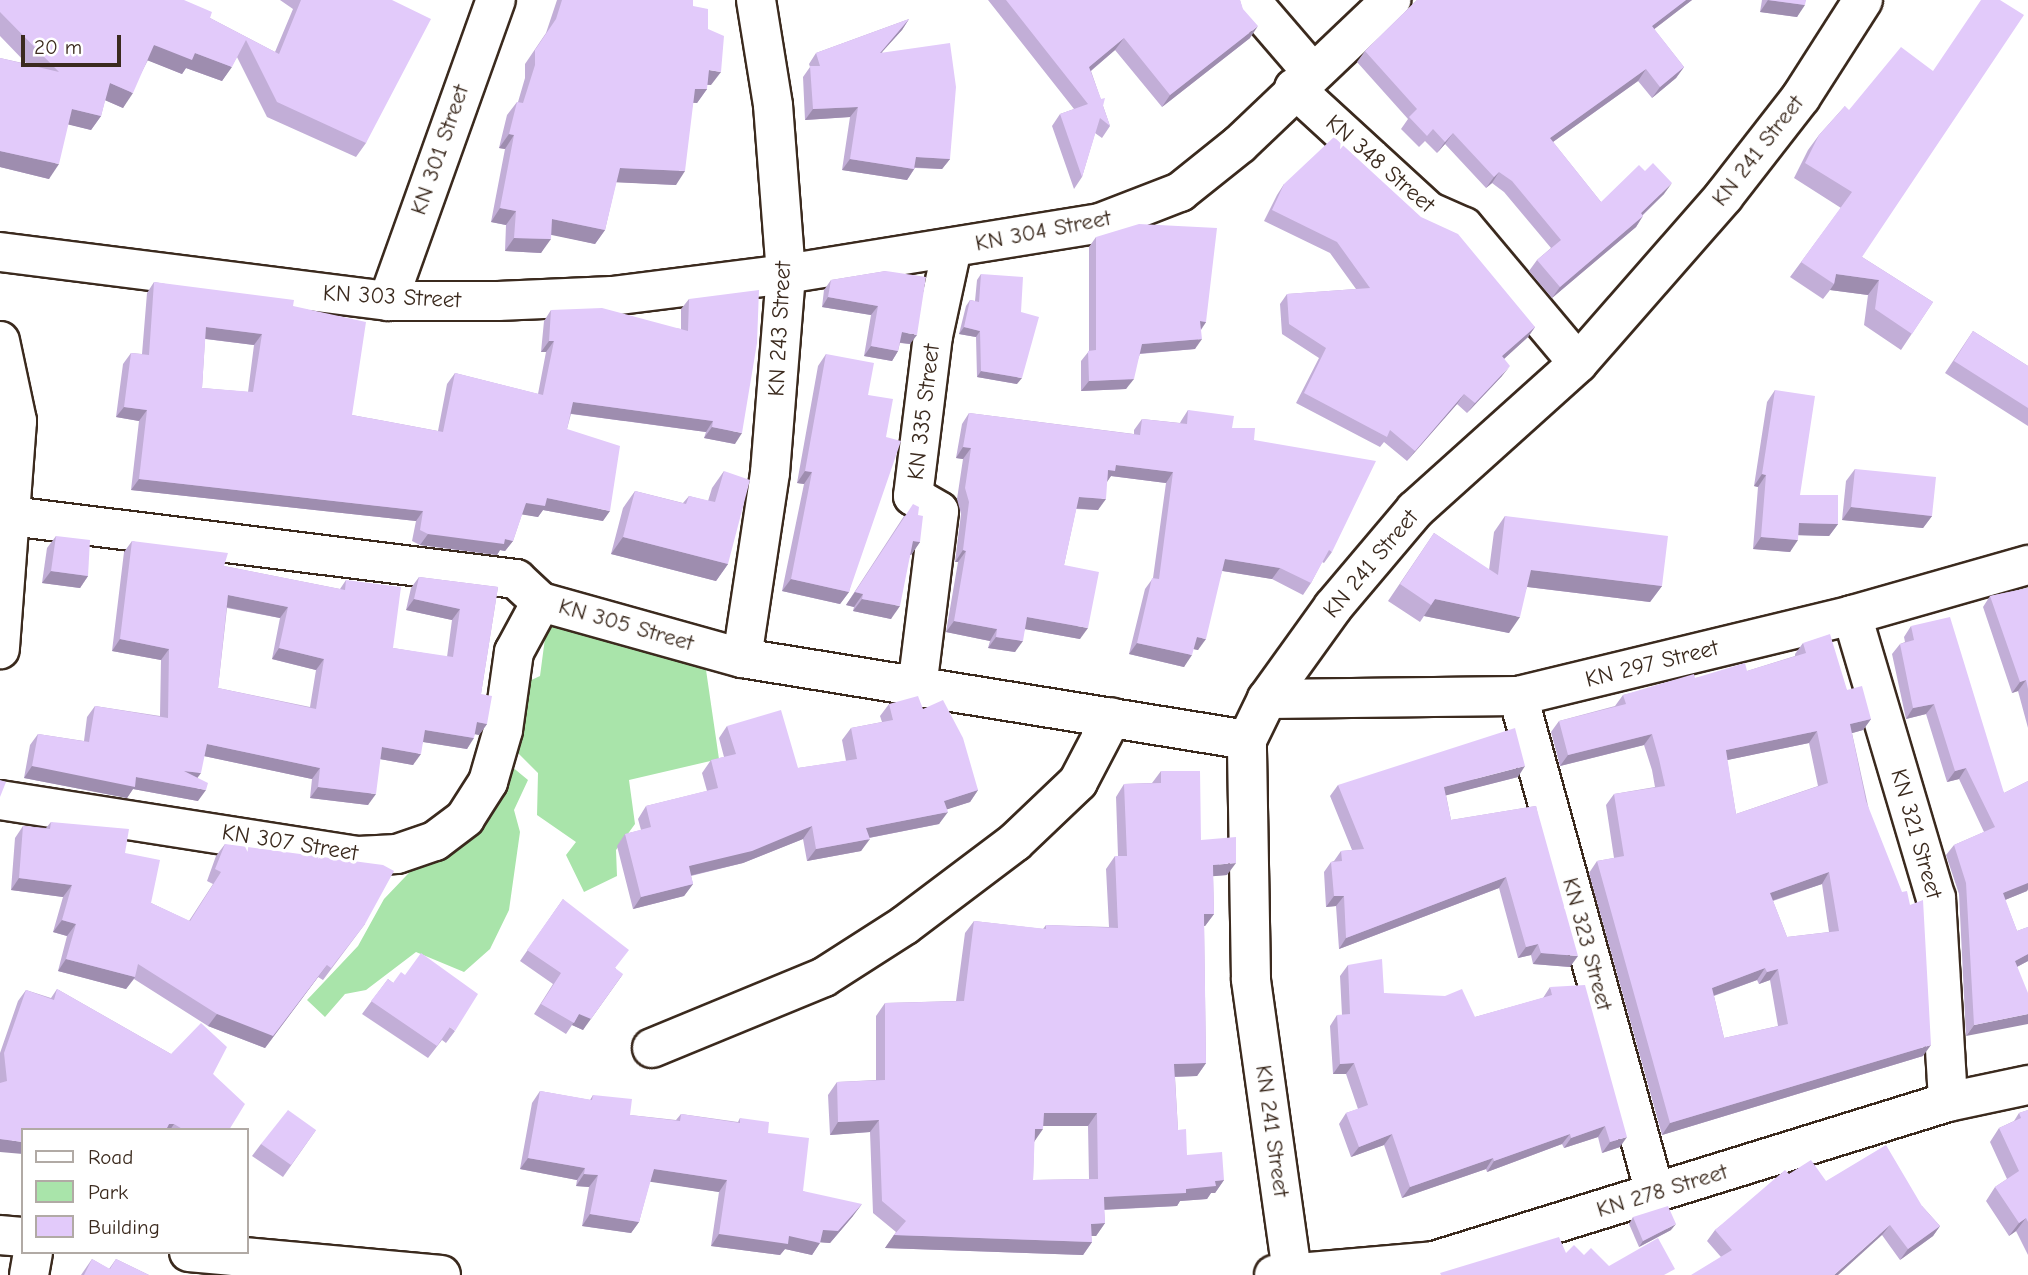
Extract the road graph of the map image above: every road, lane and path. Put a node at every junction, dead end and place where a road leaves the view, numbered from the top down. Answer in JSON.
{"nodes":[{"id":1,"x":496,"y":0,"type":"edge"},
{"id":2,"x":755,"y":0,"type":"edge"},
{"id":3,"x":1250,"y":0,"type":"edge"},
{"id":4,"x":1391,"y":0,"type":"edge"},
{"id":5,"x":1863,"y":0,"type":"edge"},
{"id":6,"x":1303,"y":80,"type":"junction"},
{"id":7,"x":952,"y":248,"type":"junction"},
{"id":8,"x":0,"y":252,"type":"edge"},
{"id":9,"x":786,"y":274,"type":"junction"},
{"id":10,"x":388,"y":301,"type":"junction"},
{"id":11,"x":0,"y":341,"type":"edge"},
{"id":12,"x":1578,"y":363,"type":"junction"},
{"id":13,"x":11,"y":516,"type":"junction"},
{"id":14,"x":2028,"y":565,"type":"edge"},
{"id":15,"x":541,"y":602,"type":"junction"},
{"id":16,"x":1852,"y":615,"type":"junction"},
{"id":17,"x":0,"y":649,"type":"edge"},
{"id":18,"x":742,"y":658,"type":"junction"},
{"id":19,"x":917,"y":688,"type":"junction"},
{"id":20,"x":1518,"y":696,"type":"junction"},
{"id":21,"x":1267,"y":699,"type":"junction"},
{"id":22,"x":1112,"y":717,"type":"junction"},
{"id":23,"x":1247,"y":740,"type":"junction"},
{"id":24,"x":0,"y":800,"type":"edge"},
{"id":25,"x":652,"y":1048,"type":"dead end"},
{"id":26,"x":2028,"y":1085,"type":"edge"},
{"id":27,"x":1948,"y":1101,"type":"junction"},
{"id":28,"x":1656,"y":1193,"type":"junction"},
{"id":29,"x":0,"y":1235,"type":"edge"},
{"id":30,"x":21,"y":1237,"type":"edge"},
{"id":31,"x":33,"y":1254,"type":"edge"},
{"id":32,"x":211,"y":1254,"type":"edge"},
{"id":33,"x":1349,"y":1272,"type":"edge"},
{"id":34,"x":1283,"y":1274,"type":"edge"},
{"id":35,"x":29,"y":1275,"type":"edge"},
{"id":36,"x":441,"y":1275,"type":"edge"}],
"edges":[{"from":1,"to":10,"type":"street","name":"KN 301 Street"},
{"from":2,"to":9,"type":"street","name":"KN 243 Street"},
{"from":3,"to":6,"type":"street","name":"KN 348 Street"},
{"from":4,"to":6,"type":"street","name":"KN 304 Street"},
{"from":5,"to":12,"type":"street","name":"KN 241 Street"},
{"from":6,"to":7,"type":"street","name":"KN 304 Street"},
{"from":6,"to":12,"type":"street","name":"KN 348 Street"},
{"from":7,"to":9,"type":"street","name":"KN 304 Street"},
{"from":7,"to":19,"type":"street","name":"KN 335 Street"},
{"from":8,"to":10,"type":"street","name":"KN 303 Street"},
{"from":9,"to":10,"type":"street","name":"KN 303 Street"},
{"from":9,"to":18,"type":"street","name":"KN 243 Street"},
{"from":11,"to":13,"type":"street"},
{"from":12,"to":21,"type":"street","name":"KN 241 Street"},
{"from":13,"to":15,"type":"street","name":"KN 305 Street"},
{"from":13,"to":17,"type":"street"},
{"from":14,"to":16,"type":"street","name":"KN 297 Street"},
{"from":15,"to":18,"type":"street","name":"KN 305 Street"},
{"from":15,"to":24,"type":"street","name":"KN 307 Street"},
{"from":16,"to":20,"type":"street","name":"KN 297 Street"},
{"from":16,"to":27,"type":"street","name":"KN 321 Street"},
{"from":18,"to":19,"type":"street","name":"KN 305 Street"},
{"from":19,"to":22,"type":"street","name":"KN 305 Street"},
{"from":20,"to":21,"type":"street","name":"KN 297 Street"},
{"from":20,"to":28,"type":"street","name":"KN 323 Street"},
{"from":21,"to":23,"type":"street","name":"KN 241 Street"},
{"from":22,"to":23,"type":"street","name":"KN 305 Street"},
{"from":22,"to":25,"type":"street"},
{"from":23,"to":34,"type":"street","name":"KN 241 Street"},
{"from":26,"to":27,"type":"street","name":"KN 278 Street"},
{"from":27,"to":28,"type":"street","name":"KN 278 Street"},
{"from":28,"to":33,"type":"street","name":"KN 278 Street"},
{"from":29,"to":30,"type":"street"},
{"from":31,"to":35,"type":"street"},
{"from":32,"to":36,"type":"street"},
{"from":33,"to":34,"type":"street","name":"KN 278 Street"}]}
